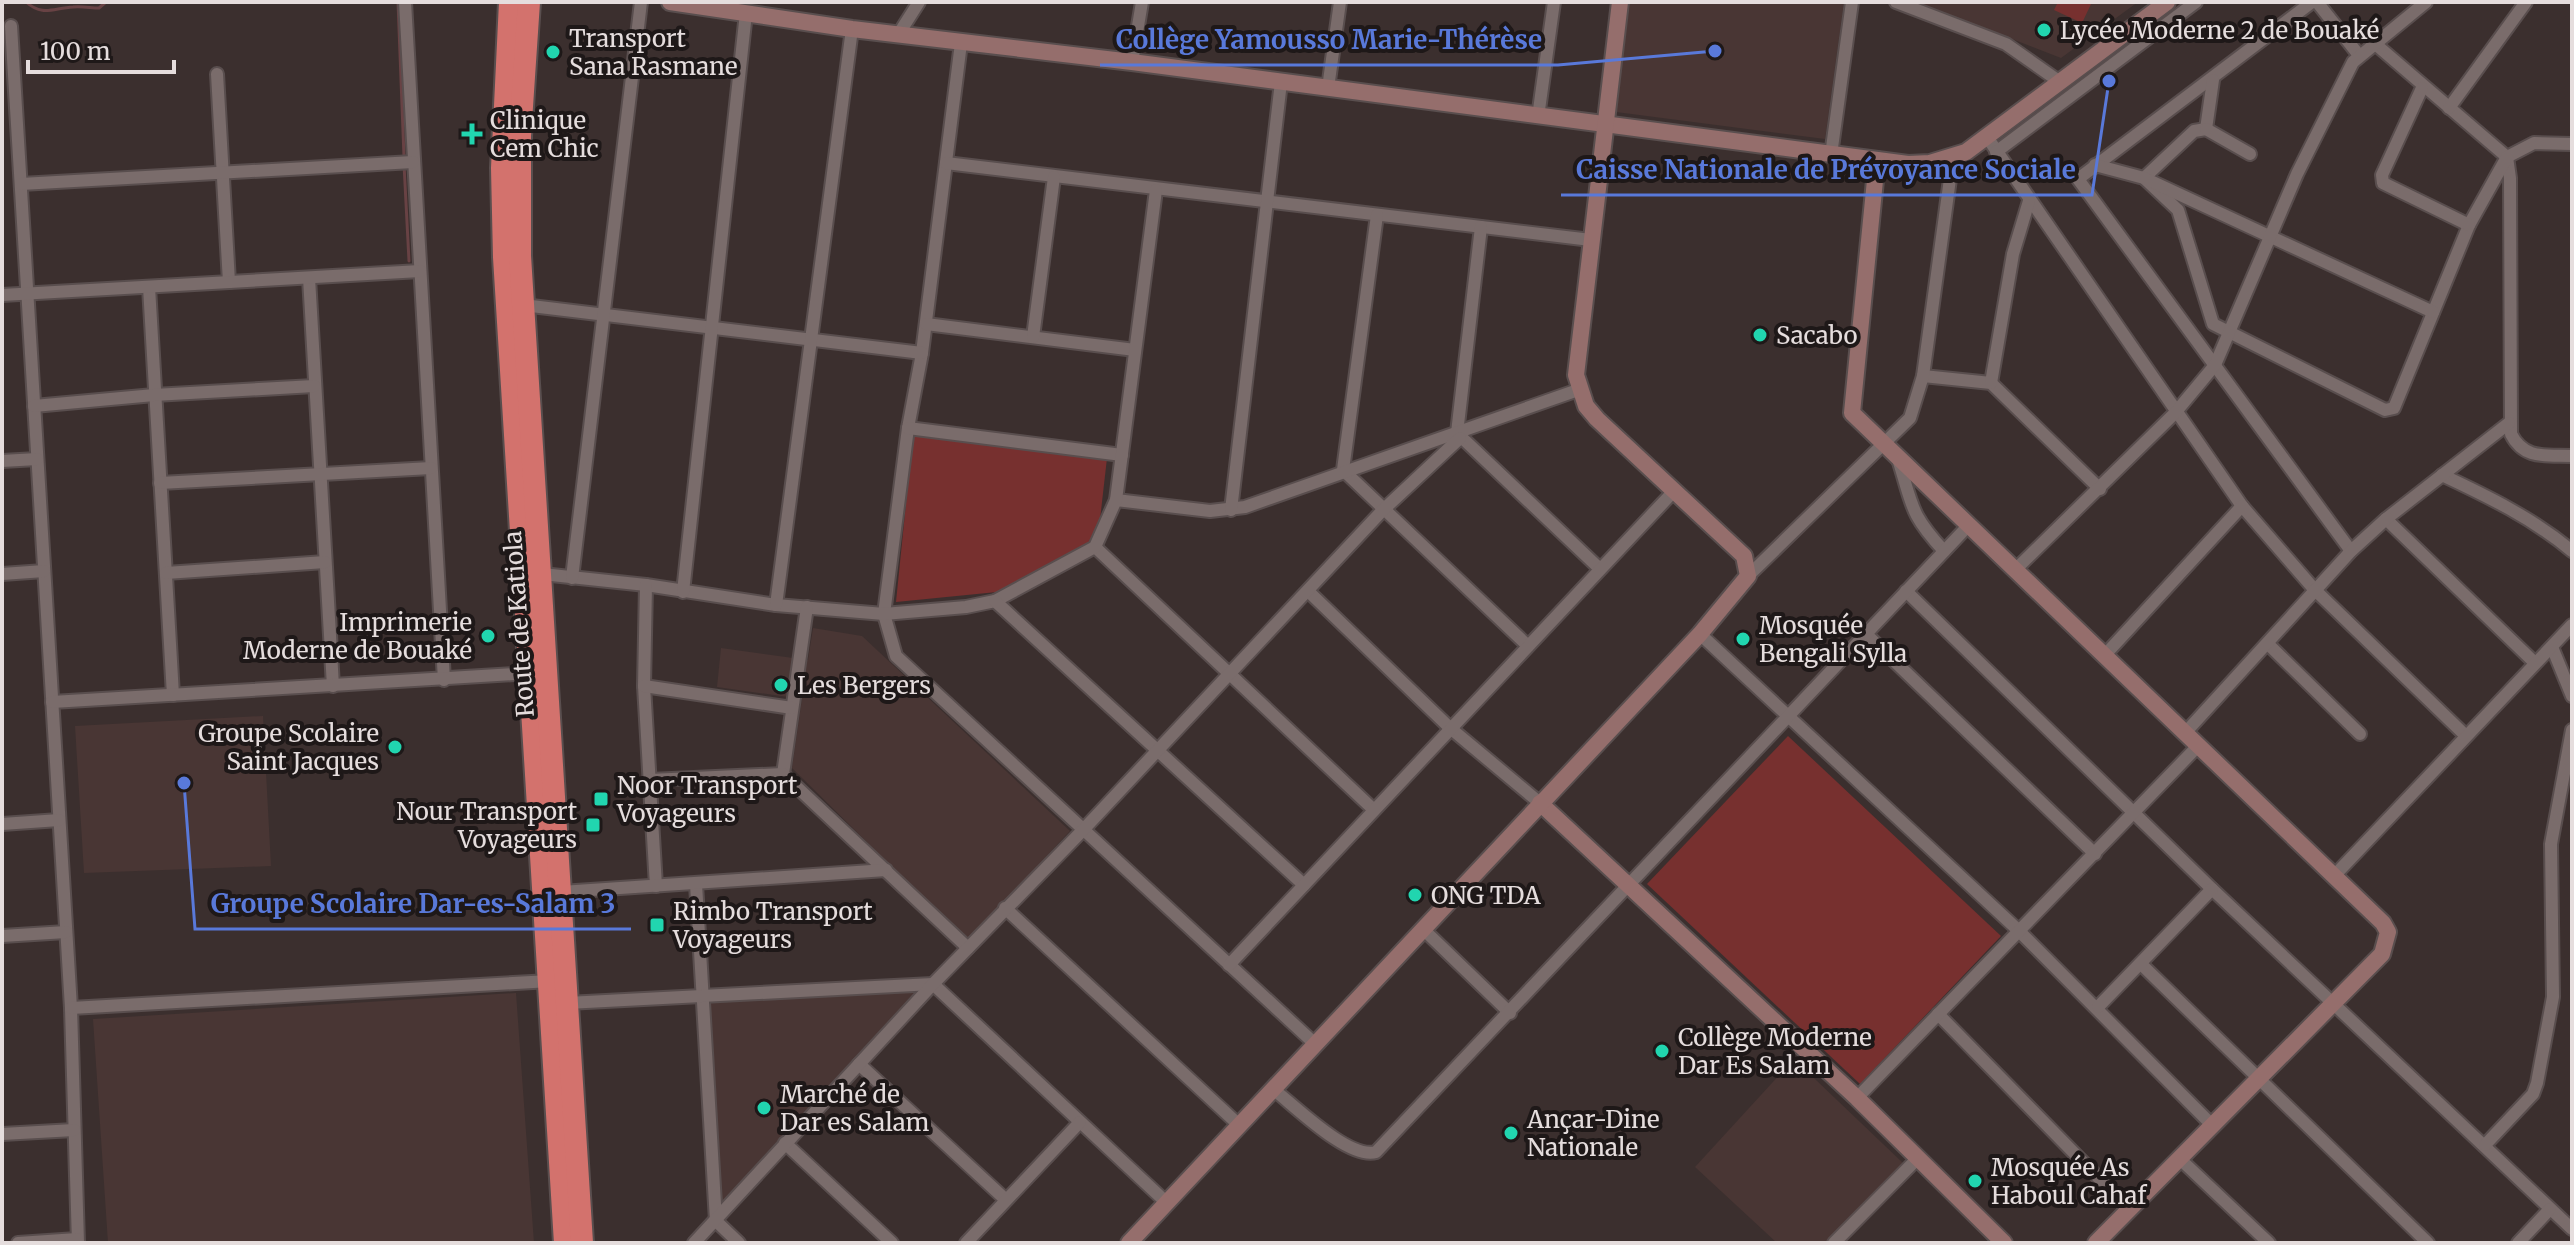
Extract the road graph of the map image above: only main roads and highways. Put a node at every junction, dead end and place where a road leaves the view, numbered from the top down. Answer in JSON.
{"nodes":[{"id":1,"x":510,"y":2,"type":"edge"},
{"id":2,"x":529,"y":2,"type":"edge"},
{"id":3,"x":565,"y":1243,"type":"edge"},
{"id":4,"x":582,"y":1243,"type":"edge"}],
"edges":[{"from":1,"to":3,"type":"highway","name":"Route de Katiola"},
{"from":2,"to":4,"type":"highway","name":"Route de Katiola"}]}
